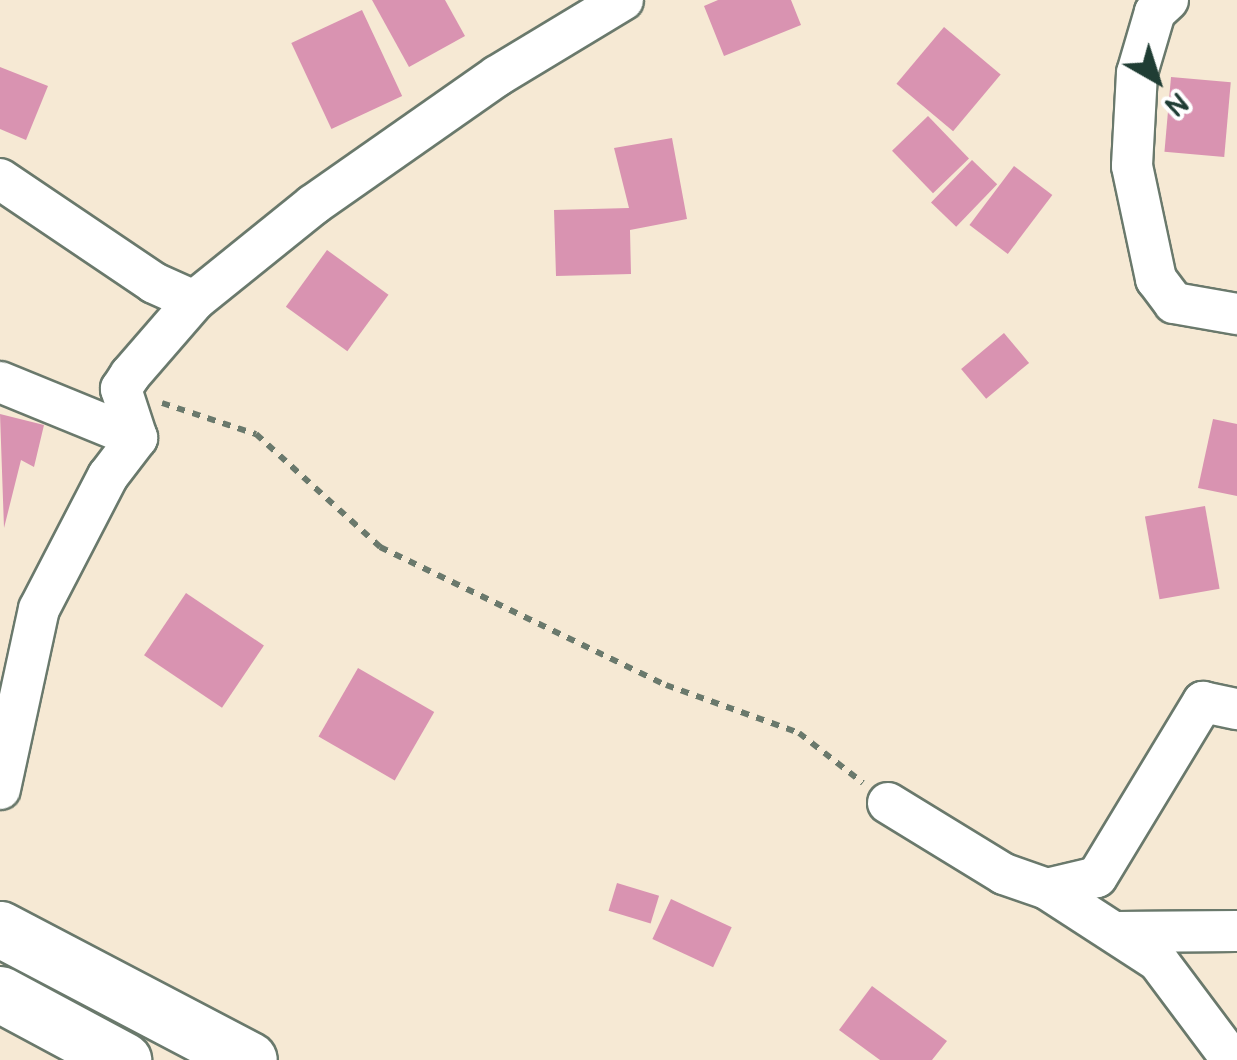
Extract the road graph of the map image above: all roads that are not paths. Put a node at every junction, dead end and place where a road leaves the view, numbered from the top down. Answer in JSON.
{"nodes":[{"id":1,"x":623,"y":0,"type":"edge"},
{"id":2,"x":1168,"y":0,"type":"edge"},
{"id":3,"x":0,"y":179,"type":"edge"},
{"id":4,"x":194,"y":301,"type":"junction"},
{"id":5,"x":1237,"y":314,"type":"edge"},
{"id":6,"x":0,"y":382,"type":"edge"},
{"id":7,"x":137,"y":438,"type":"junction"},
{"id":8,"x":1237,"y":710,"type":"edge"},
{"id":9,"x":0,"y":790,"type":"edge"},
{"id":10,"x":888,"y":803,"type":"road end"},
{"id":11,"x":1047,"y":889,"type":"junction"},
{"id":12,"x":0,"y":930,"type":"edge"},
{"id":13,"x":1237,"y":931,"type":"edge"},
{"id":14,"x":1117,"y":932,"type":"junction"},
{"id":15,"x":0,"y":994,"type":"edge"},
{"id":16,"x":123,"y":1060,"type":"edge"},
{"id":17,"x":249,"y":1060,"type":"edge"},
{"id":18,"x":1232,"y":1060,"type":"edge"}],
"edges":[{"from":1,"to":4,"type":"street"},
{"from":2,"to":5,"type":"street"},
{"from":3,"to":4,"type":"street"},
{"from":4,"to":7,"type":"street"},
{"from":6,"to":7,"type":"street"},
{"from":7,"to":9,"type":"street"},
{"from":8,"to":11,"type":"street"},
{"from":10,"to":11,"type":"street"},
{"from":11,"to":14,"type":"street"},
{"from":12,"to":17,"type":"highway"},
{"from":13,"to":14,"type":"street"},
{"from":14,"to":18,"type":"street"},
{"from":15,"to":16,"type":"highway"}]}
